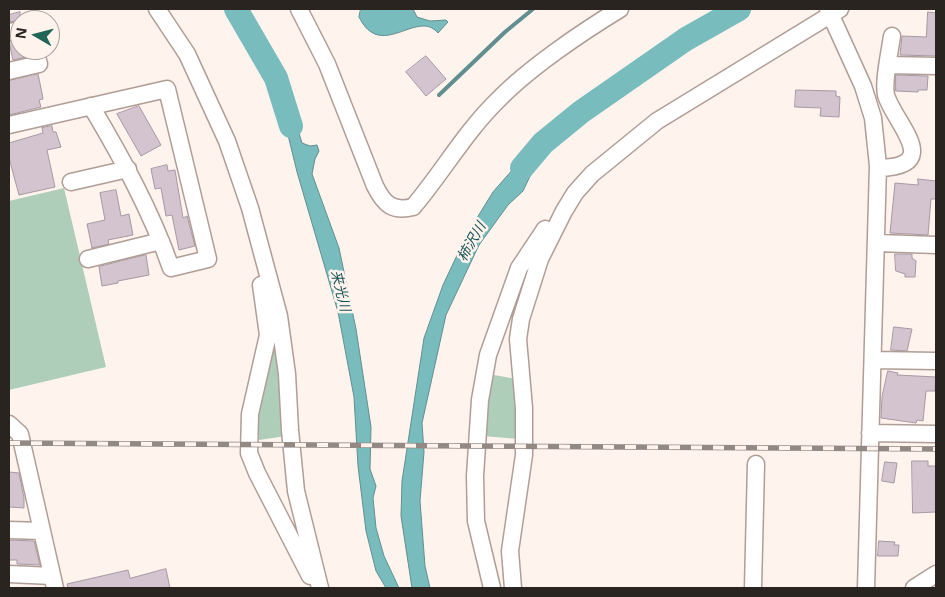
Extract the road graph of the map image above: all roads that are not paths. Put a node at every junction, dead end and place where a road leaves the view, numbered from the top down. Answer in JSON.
{"nodes":[{"id":1,"x":157,"y":9,"type":"edge"},
{"id":2,"x":299,"y":9,"type":"edge"},
{"id":3,"x":620,"y":9,"type":"edge"},
{"id":4,"x":833,"y":11,"type":"edge"},
{"id":5,"x":892,"y":36,"type":"dead end"},
{"id":6,"x":38,"y":60,"type":"edge"},
{"id":7,"x":889,"y":65,"type":"junction"},
{"id":8,"x":936,"y":66,"type":"edge"},
{"id":9,"x":9,"y":71,"type":"edge"},
{"id":10,"x":91,"y":106,"type":"junction"},
{"id":11,"x":9,"y":125,"type":"edge"},
{"id":12,"x":878,"y":168,"type":"junction"},
{"id":13,"x":128,"y":170,"type":"junction"},
{"id":14,"x":71,"y":182,"type":"dead end"},
{"id":15,"x":574,"y":195,"type":"junction"},
{"id":16,"x":250,"y":208,"type":"junction"},
{"id":17,"x":162,"y":241,"type":"junction"},
{"id":18,"x":877,"y":243,"type":"junction"},
{"id":19,"x":936,"y":246,"type":"edge"},
{"id":20,"x":88,"y":259,"type":"dead end"},
{"id":21,"x":872,"y":360,"type":"junction"},
{"id":22,"x":936,"y":362,"type":"edge"},
{"id":23,"x":9,"y":424,"type":"edge"},
{"id":24,"x":870,"y":434,"type":"junction"},
{"id":25,"x":936,"y":434,"type":"edge"},
{"id":26,"x":9,"y":459,"type":"edge"},
{"id":27,"x":25,"y":460,"type":"junction"},
{"id":28,"x":756,"y":464,"type":"dead end"},
{"id":29,"x":9,"y":530,"type":"edge"},
{"id":30,"x":42,"y":531,"type":"junction"},
{"id":31,"x":9,"y":574,"type":"edge"},
{"id":32,"x":936,"y":574,"type":"edge"},
{"id":33,"x":54,"y":582,"type":"edge"},
{"id":34,"x":316,"y":588,"type":"edge"},
{"id":35,"x":320,"y":588,"type":"edge"},
{"id":36,"x":492,"y":588,"type":"edge"},
{"id":37,"x":513,"y":588,"type":"edge"},
{"id":38,"x":753,"y":588,"type":"edge"},
{"id":39,"x":866,"y":588,"type":"edge"},
{"id":40,"x":914,"y":588,"type":"edge"}],
"edges":[{"from":1,"to":16,"type":"street"},
{"from":2,"to":3,"type":"street"},
{"from":4,"to":12,"type":"street"},
{"from":4,"to":15,"type":"street"},
{"from":5,"to":7,"type":"street"},
{"from":6,"to":9,"type":"street"},
{"from":7,"to":8,"type":"street"},
{"from":7,"to":12,"type":"street"},
{"from":10,"to":11,"type":"street"},
{"from":10,"to":13,"type":"street"},
{"from":10,"to":17,"type":"street"},
{"from":12,"to":18,"type":"street"},
{"from":13,"to":14,"type":"street"},
{"from":13,"to":17,"type":"street"},
{"from":15,"to":36,"type":"street"},
{"from":15,"to":37,"type":"street"},
{"from":16,"to":34,"type":"street"},
{"from":16,"to":35,"type":"street"},
{"from":17,"to":20,"type":"street"},
{"from":18,"to":19,"type":"street"},
{"from":18,"to":21,"type":"street"},
{"from":21,"to":22,"type":"street"},
{"from":21,"to":24,"type":"street"},
{"from":23,"to":27,"type":"street"},
{"from":24,"to":25,"type":"street"},
{"from":24,"to":39,"type":"street"},
{"from":26,"to":27,"type":"street"},
{"from":27,"to":30,"type":"street"},
{"from":28,"to":38,"type":"street"},
{"from":29,"to":30,"type":"street"},
{"from":30,"to":33,"type":"street"},
{"from":31,"to":33,"type":"street"},
{"from":32,"to":40,"type":"street"}]}
